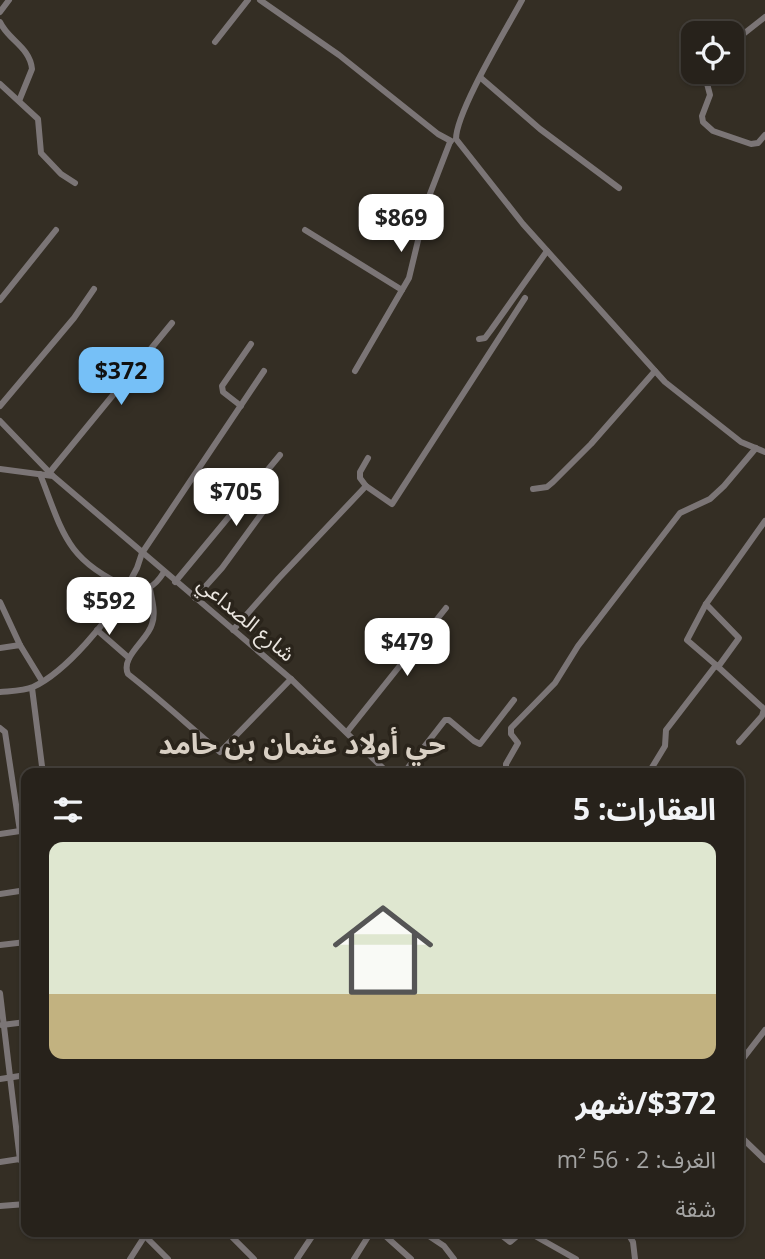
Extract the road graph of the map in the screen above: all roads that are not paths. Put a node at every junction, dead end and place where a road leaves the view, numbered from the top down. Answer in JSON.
{"nodes":[{"id":1,"x":9,"y":0,"type":"edge"},
{"id":2,"x":248,"y":0,"type":"edge"},
{"id":3,"x":260,"y":0,"type":"edge"},
{"id":4,"x":522,"y":0,"type":"edge"},
{"id":5,"x":269,"y":3,"type":"edge"},
{"id":6,"x":0,"y":12,"type":"edge"},
{"id":7,"x":765,"y":17,"type":"edge"},
{"id":8,"x":0,"y":22,"type":"edge"},
{"id":9,"x":744,"y":34,"type":"edge"},
{"id":10,"x":215,"y":43,"type":"dead end"},
{"id":11,"x":481,"y":78,"type":"junction"},
{"id":12,"x":707,"y":84,"type":"edge"},
{"id":13,"x":0,"y":85,"type":"edge"},
{"id":14,"x":19,"y":101,"type":"junction"},
{"id":15,"x":765,"y":135,"type":"edge"},
{"id":16,"x":453,"y":141,"type":"junction"},
{"id":17,"x":75,"y":183,"type":"dead end"},
{"id":18,"x":619,"y":188,"type":"dead end"},
{"id":19,"x":56,"y":230,"type":"dead end"},
{"id":20,"x":305,"y":230,"type":"dead end"},
{"id":21,"x":547,"y":251,"type":"junction"},
{"id":22,"x":94,"y":289,"type":"dead end"},
{"id":23,"x":402,"y":290,"type":"junction"},
{"id":24,"x":525,"y":298,"type":"dead end"},
{"id":25,"x":0,"y":300,"type":"edge"},
{"id":26,"x":172,"y":323,"type":"dead end"},
{"id":27,"x":479,"y":340,"type":"dead end"},
{"id":28,"x":251,"y":344,"type":"dead end"},
{"id":29,"x":264,"y":371,"type":"dead end"},
{"id":30,"x":355,"y":371,"type":"dead end"},
{"id":31,"x":655,"y":371,"type":"junction"},
{"id":32,"x":0,"y":406,"type":"edge"},
{"id":33,"x":241,"y":406,"type":"junction"},
{"id":34,"x":0,"y":421,"type":"edge"},
{"id":35,"x":756,"y":448,"type":"junction"},
{"id":36,"x":765,"y":452,"type":"edge"},
{"id":37,"x":280,"y":455,"type":"dead end"},
{"id":38,"x":368,"y":458,"type":"dead end"},
{"id":39,"x":0,"y":469,"type":"edge"},
{"id":40,"x":40,"y":474,"type":"junction"},
{"id":41,"x":51,"y":474,"type":"junction"},
{"id":42,"x":366,"y":486,"type":"junction"},
{"id":43,"x":533,"y":489,"type":"dead end"},
{"id":44,"x":265,"y":509,"type":"dead end"},
{"id":45,"x":765,"y":521,"type":"edge"},
{"id":46,"x":142,"y":553,"type":"junction"},
{"id":47,"x":164,"y":572,"type":"junction"},
{"id":48,"x":175,"y":582,"type":"junction"},
{"id":49,"x":127,"y":587,"type":"junction"},
{"id":50,"x":150,"y":589,"type":"junction"},
{"id":51,"x":195,"y":598,"type":"junction"},
{"id":52,"x":0,"y":602,"type":"edge"},
{"id":53,"x":706,"y":604,"type":"junction"},
{"id":54,"x":446,"y":608,"type":"dead end"},
{"id":55,"x":97,"y":630,"type":"junction"},
{"id":56,"x":233,"y":630,"type":"junction"},
{"id":57,"x":20,"y":645,"type":"junction"},
{"id":58,"x":0,"y":648,"type":"edge"},
{"id":59,"x":129,"y":658,"type":"junction"},
{"id":60,"x":717,"y":666,"type":"junction"},
{"id":61,"x":291,"y":679,"type":"junction"},
{"id":62,"x":42,"y":681,"type":"junction"},
{"id":63,"x":32,"y":688,"type":"junction"},
{"id":64,"x":0,"y":692,"type":"edge"},
{"id":65,"x":514,"y":700,"type":"dead end"},
{"id":66,"x":0,"y":728,"type":"edge"},
{"id":67,"x":347,"y":732,"type":"junction"},
{"id":68,"x":739,"y":742,"type":"dead end"},
{"id":69,"x":42,"y":768,"type":"edge"},
{"id":70,"x":383,"y":768,"type":"edge"},
{"id":71,"x":408,"y":768,"type":"edge"},
{"id":72,"x":506,"y":768,"type":"edge"},
{"id":73,"x":652,"y":768,"type":"edge"},
{"id":74,"x":0,"y":834,"type":"edge"},
{"id":75,"x":21,"y":892,"type":"edge"},
{"id":76,"x":0,"y":894,"type":"edge"},
{"id":77,"x":21,"y":943,"type":"edge"},
{"id":78,"x":0,"y":945,"type":"edge"},
{"id":79,"x":0,"y":993,"type":"edge"},
{"id":80,"x":21,"y":1023,"type":"edge"},
{"id":81,"x":2,"y":1025,"type":"edge"},
{"id":82,"x":765,"y":1030,"type":"edge"},
{"id":83,"x":744,"y":1057,"type":"edge"},
{"id":84,"x":21,"y":1076,"type":"edge"},
{"id":85,"x":10,"y":1078,"type":"junction"},
{"id":86,"x":0,"y":1079,"type":"edge"},
{"id":87,"x":744,"y":1140,"type":"edge"},
{"id":88,"x":21,"y":1147,"type":"edge"},
{"id":89,"x":21,"y":1159,"type":"edge"},
{"id":90,"x":765,"y":1160,"type":"edge"},
{"id":91,"x":0,"y":1162,"type":"edge"},
{"id":92,"x":21,"y":1204,"type":"edge"},
{"id":93,"x":0,"y":1206,"type":"edge"},
{"id":94,"x":142,"y":1237,"type":"edge"},
{"id":95,"x":148,"y":1237,"type":"edge"},
{"id":96,"x":232,"y":1237,"type":"edge"},
{"id":97,"x":312,"y":1237,"type":"edge"},
{"id":98,"x":368,"y":1237,"type":"edge"},
{"id":99,"x":387,"y":1237,"type":"edge"},
{"id":100,"x":430,"y":1237,"type":"edge"},
{"id":101,"x":537,"y":1237,"type":"edge"},
{"id":102,"x":630,"y":1237,"type":"edge"},
{"id":103,"x":130,"y":1259,"type":"edge"},
{"id":104,"x":168,"y":1259,"type":"edge"},
{"id":105,"x":254,"y":1259,"type":"edge"},
{"id":106,"x":297,"y":1259,"type":"edge"},
{"id":107,"x":354,"y":1259,"type":"edge"},
{"id":108,"x":411,"y":1259,"type":"edge"},
{"id":109,"x":454,"y":1259,"type":"edge"},
{"id":110,"x":576,"y":1259,"type":"edge"},
{"id":111,"x":635,"y":1259,"type":"edge"}],
"edges":[{"from":1,"to":6,"type":"street"},
{"from":2,"to":10,"type":"street"},
{"from":3,"to":5,"type":"street"},
{"from":4,"to":11,"type":"street"},
{"from":5,"to":16,"type":"street"},
{"from":7,"to":9,"type":"street"},
{"from":8,"to":14,"type":"street"},
{"from":11,"to":16,"type":"street"},
{"from":11,"to":18,"type":"street"},
{"from":12,"to":15,"type":"street"},
{"from":13,"to":14,"type":"street"},
{"from":14,"to":17,"type":"street"},
{"from":16,"to":21,"type":"street"},
{"from":16,"to":23,"type":"street"},
{"from":19,"to":25,"type":"street"},
{"from":20,"to":23,"type":"street"},
{"from":21,"to":27,"type":"street"},
{"from":21,"to":31,"type":"street"},
{"from":22,"to":32,"type":"street"},
{"from":23,"to":30,"type":"street"},
{"from":24,"to":42,"type":"street"},
{"from":26,"to":41,"type":"street"},
{"from":28,"to":33,"type":"street"},
{"from":29,"to":33,"type":"street"},
{"from":31,"to":35,"type":"street"},
{"from":31,"to":43,"type":"street"},
{"from":33,"to":46,"type":"street"},
{"from":34,"to":41,"type":"street","name":"شارع الصداعي"},
{"from":35,"to":36,"type":"street"},
{"from":35,"to":72,"type":"street"},
{"from":37,"to":48,"type":"street"},
{"from":38,"to":42,"type":"street"},
{"from":39,"to":40,"type":"street"},
{"from":40,"to":41,"type":"street"},
{"from":40,"to":49,"type":"street"},
{"from":41,"to":46,"type":"street","name":"شارع الصداعي"},
{"from":42,"to":56,"type":"street"},
{"from":44,"to":51,"type":"street"},
{"from":45,"to":53,"type":"street"},
{"from":46,"to":47,"type":"street","name":"شارع الصداعي"},
{"from":46,"to":49,"type":"street"},
{"from":47,"to":48,"type":"street","name":"شارع الصداعي"},
{"from":47,"to":50,"type":"street"},
{"from":48,"to":51,"type":"street","name":"شارع الصداعي"},
{"from":49,"to":50,"type":"street"},
{"from":49,"to":55,"type":"street"},
{"from":50,"to":59,"type":"street"},
{"from":51,"to":56,"type":"street","name":"شارع الصداعي"},
{"from":52,"to":57,"type":"street"},
{"from":53,"to":60,"type":"street"},
{"from":53,"to":60,"type":"street"},
{"from":54,"to":67,"type":"street"},
{"from":55,"to":59,"type":"street"},
{"from":55,"to":62,"type":"street"},
{"from":56,"to":61,"type":"street","name":"شارع الصداعي"},
{"from":57,"to":58,"type":"street"},
{"from":57,"to":62,"type":"street"},
{"from":59,"to":61,"type":"street"},
{"from":60,"to":68,"type":"street"},
{"from":60,"to":73,"type":"street"},
{"from":61,"to":67,"type":"street","name":"شارع الصداعي"},
{"from":62,"to":63,"type":"street"},
{"from":63,"to":64,"type":"street"},
{"from":63,"to":69,"type":"street"},
{"from":65,"to":71,"type":"street"},
{"from":66,"to":74,"type":"street"},
{"from":67,"to":70,"type":"street","name":"شارع الصداعي"},
{"from":75,"to":76,"type":"street"},
{"from":77,"to":78,"type":"street"},
{"from":79,"to":81,"type":"street"},
{"from":80,"to":81,"type":"street"},
{"from":81,"to":85,"type":"street"},
{"from":82,"to":83,"type":"street"},
{"from":84,"to":85,"type":"street"},
{"from":85,"to":86,"type":"street"},
{"from":85,"to":88,"type":"street"},
{"from":87,"to":90,"type":"street"},
{"from":89,"to":91,"type":"street"},
{"from":92,"to":93,"type":"street"},
{"from":94,"to":103,"type":"street"},
{"from":95,"to":104,"type":"street"},
{"from":96,"to":105,"type":"street"},
{"from":97,"to":106,"type":"street"},
{"from":98,"to":107,"type":"street"},
{"from":99,"to":108,"type":"street"},
{"from":100,"to":109,"type":"street"},
{"from":101,"to":110,"type":"street"},
{"from":102,"to":111,"type":"street"}]}
